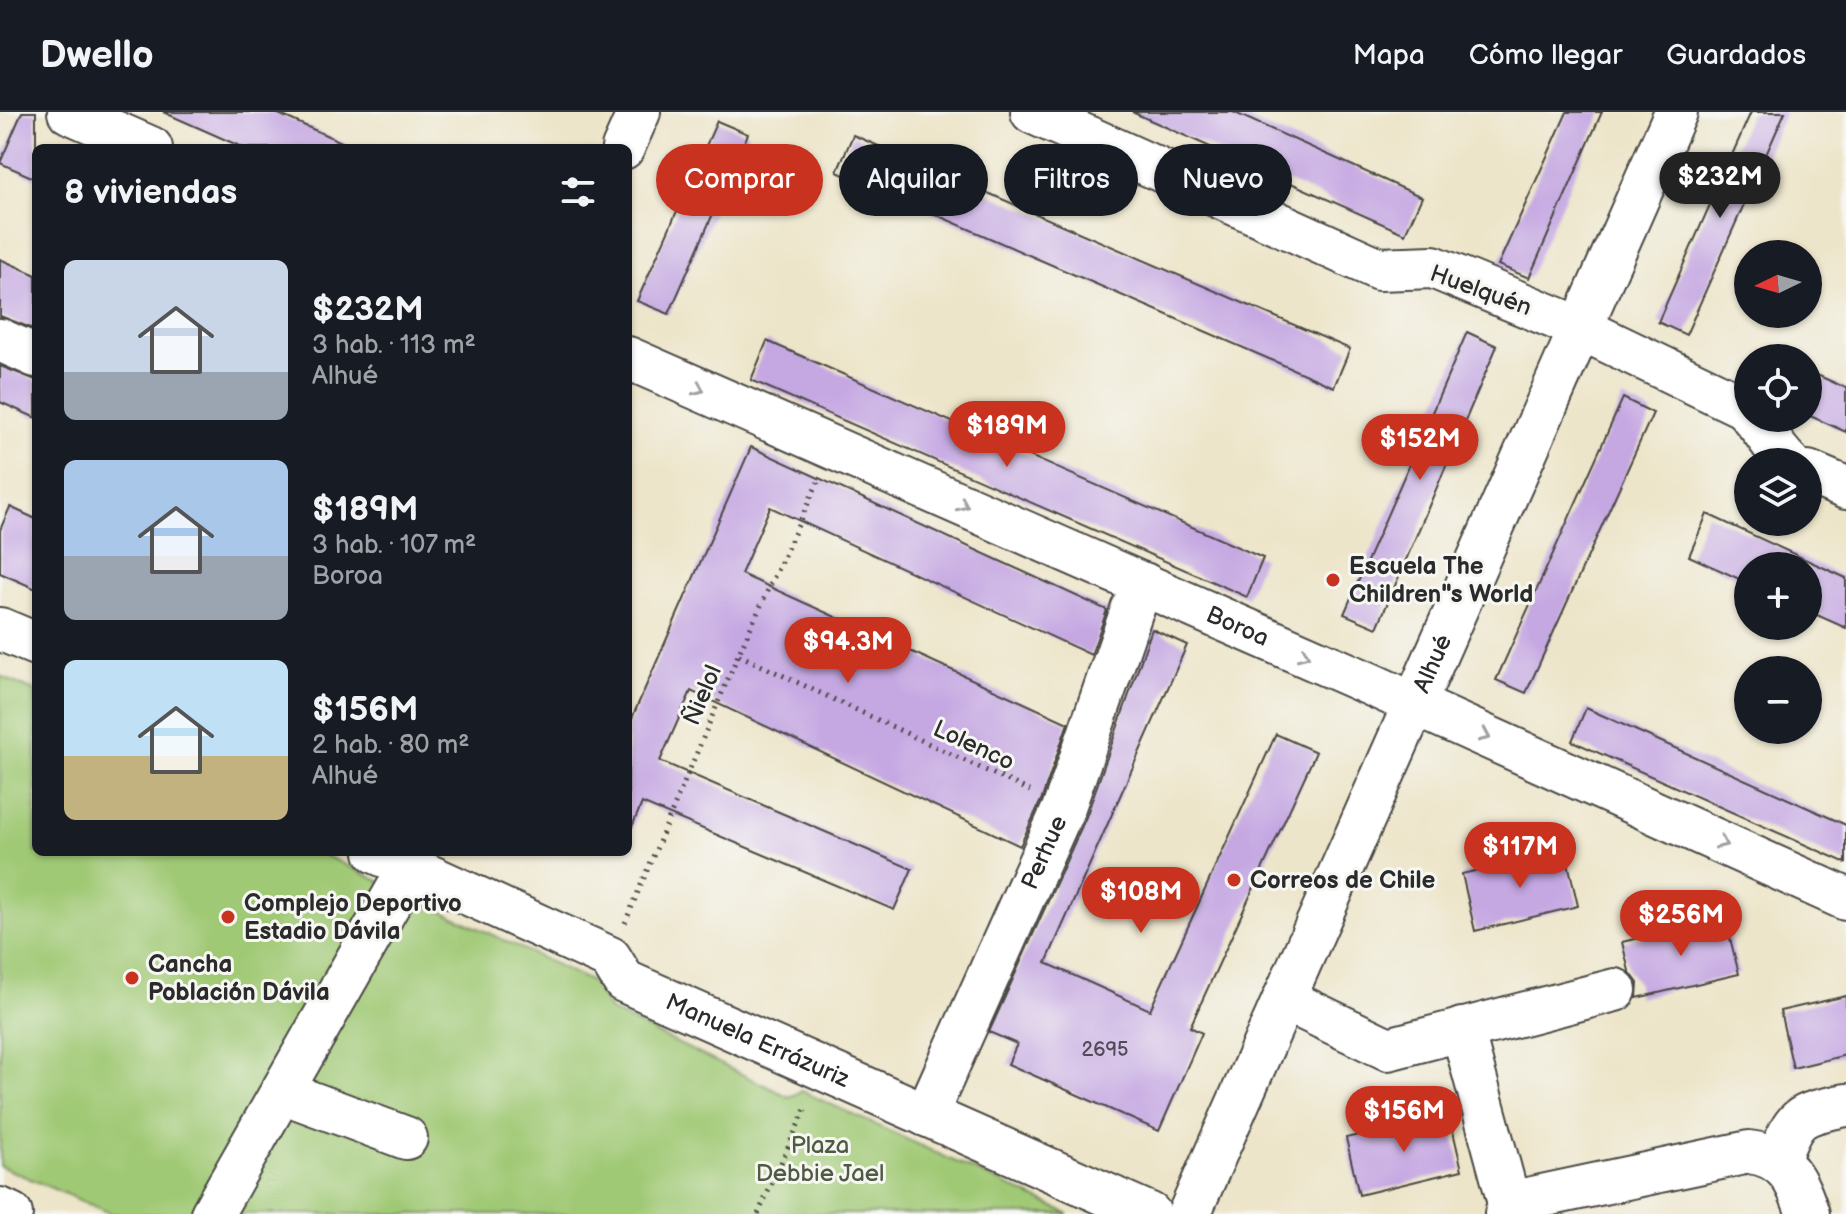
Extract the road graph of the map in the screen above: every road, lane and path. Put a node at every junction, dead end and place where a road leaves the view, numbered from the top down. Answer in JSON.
{"nodes":[{"id":1,"x":69,"y":112,"type":"edge"},
{"id":2,"x":639,"y":112,"type":"edge"},
{"id":3,"x":1032,"y":112,"type":"edge"},
{"id":4,"x":1676,"y":112,"type":"edge"},
{"id":5,"x":142,"y":144,"type":"edge"},
{"id":6,"x":625,"y":144,"type":"edge"},
{"id":7,"x":1580,"y":328,"type":"junction"},
{"id":8,"x":0,"y":340,"type":"edge"},
{"id":9,"x":32,"y":354,"type":"edge"},
{"id":10,"x":632,"y":360,"type":"edge"},
{"id":11,"x":1734,"y":402,"type":"edge"},
{"id":12,"x":834,"y":448,"type":"junction"},
{"id":13,"x":1822,"y":478,"type":"edge"},
{"id":14,"x":1846,"y":488,"type":"edge"},
{"id":15,"x":1144,"y":584,"type":"junction"},
{"id":16,"x":0,"y":629,"type":"edge"},
{"id":17,"x":32,"y":642,"type":"edge"},
{"id":18,"x":738,"y":655,"type":"junction"},
{"id":19,"x":1414,"y":704,"type":"junction"},
{"id":20,"x":1064,"y":807,"type":"junction"},
{"id":21,"x":393,"y":860,"type":"edge"},
{"id":22,"x":1846,"y":899,"type":"edge"},
{"id":23,"x":610,"y":958,"type":"junction"},
{"id":24,"x":1615,"y":990,"type":"dead end"},
{"id":25,"x":1284,"y":999,"type":"junction"},
{"id":26,"x":1462,"y":1029,"type":"junction"},
{"id":27,"x":823,"y":1070,"type":"junction"},
{"id":28,"x":282,"y":1092,"type":"junction"},
{"id":29,"x":1846,"y":1105,"type":"edge"},
{"id":30,"x":926,"y":1115,"type":"junction"},
{"id":31,"x":406,"y":1138,"type":"dead end"},
{"id":32,"x":1778,"y":1161,"type":"junction"},
{"id":33,"x":1508,"y":1208,"type":"edge"},
{"id":34,"x":0,"y":1209,"type":"edge"},
{"id":35,"x":11,"y":1214,"type":"edge"},
{"id":36,"x":212,"y":1214,"type":"edge"},
{"id":37,"x":758,"y":1214,"type":"edge"},
{"id":38,"x":1150,"y":1214,"type":"edge"},
{"id":39,"x":1189,"y":1214,"type":"edge"},
{"id":40,"x":1808,"y":1214,"type":"edge"}],
"edges":[{"from":1,"to":5,"type":"street"},
{"from":2,"to":6,"type":"street"},
{"from":3,"to":7,"type":"street","name":"Huelquén"},
{"from":4,"to":7,"type":"street","name":"Alhué"},
{"from":7,"to":11,"type":"street","name":"Huelquén"},
{"from":7,"to":19,"type":"street","name":"Alhué"},
{"from":8,"to":9,"type":"street"},
{"from":10,"to":12,"type":"street","name":"Boroa","one_way":true},
{"from":12,"to":15,"type":"street","name":"Boroa","one_way":true},
{"from":12,"to":18,"type":"path","name":"Ñielol"},
{"from":13,"to":14,"type":"street"},
{"from":15,"to":19,"type":"street","name":"Boroa","one_way":true},
{"from":15,"to":20,"type":"street","name":"Perhue"},
{"from":16,"to":17,"type":"street"},
{"from":18,"to":20,"type":"path","name":"Lolenco"},
{"from":18,"to":23,"type":"path","name":"Ñielol"},
{"from":19,"to":22,"type":"street","name":"Boroa","one_way":true},
{"from":19,"to":25,"type":"street","name":"Alhué"},
{"from":20,"to":30,"type":"street","name":"Perhue"},
{"from":21,"to":23,"type":"street","name":"Manuela Errázuriz"},
{"from":21,"to":28,"type":"street"},
{"from":23,"to":27,"type":"street","name":"Manuela Errázuriz"},
{"from":24,"to":26,"type":"street"},
{"from":25,"to":26,"type":"street"},
{"from":25,"to":39,"type":"street","name":"Alhué"},
{"from":26,"to":33,"type":"street"},
{"from":27,"to":30,"type":"street","name":"Manuela Errázuriz"},
{"from":27,"to":37,"type":"path"},
{"from":28,"to":31,"type":"street"},
{"from":28,"to":36,"type":"street"},
{"from":29,"to":32,"type":"street"},
{"from":30,"to":38,"type":"street","name":"Manuela Errázuriz"},
{"from":32,"to":33,"type":"street"},
{"from":32,"to":40,"type":"street"},
{"from":34,"to":35,"type":"street"}]}
